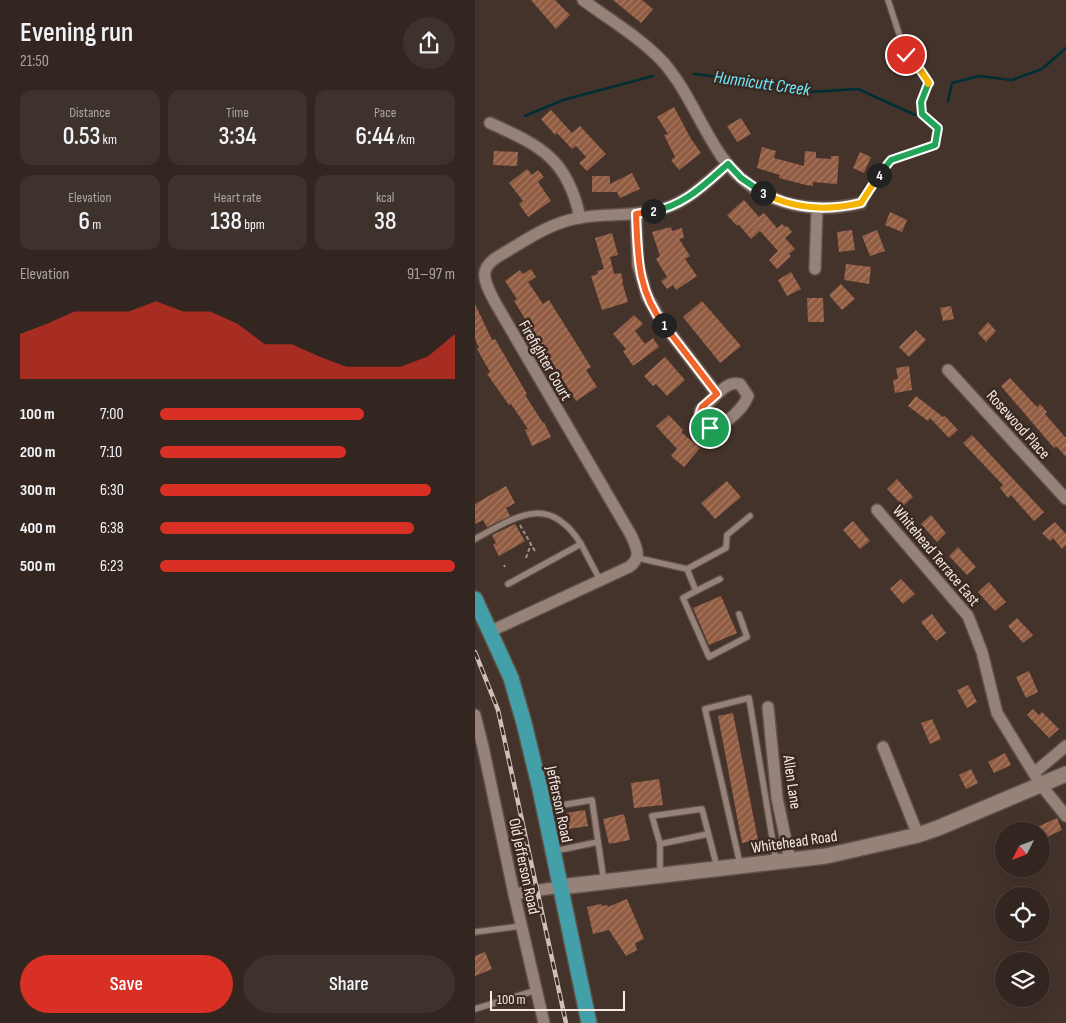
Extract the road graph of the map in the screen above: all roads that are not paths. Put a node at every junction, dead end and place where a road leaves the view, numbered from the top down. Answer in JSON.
{"nodes":[{"id":1,"x":583,"y":0,"type":"edge"},
{"id":2,"x":888,"y":0,"type":"edge"},
{"id":3,"x":490,"y":123,"type":"dead end"},
{"id":4,"x":728,"y":164,"type":"junction"},
{"id":5,"x":861,"y":203,"type":"joint"},
{"id":6,"x":817,"y":209,"type":"junction"},
{"id":7,"x":636,"y":214,"type":"junction"},
{"id":8,"x":580,"y":218,"type":"junction"},
{"id":9,"x":815,"y":269,"type":"dead end"},
{"id":10,"x":948,"y":370,"type":"dead end"},
{"id":11,"x":717,"y":394,"type":"dead end"},
{"id":12,"x":1066,"y":499,"type":"edge"},
{"id":13,"x":877,"y":510,"type":"dead end"},
{"id":14,"x":750,"y":516,"type":"dead end"},
{"id":15,"x":475,"y":539,"type":"edge"},
{"id":16,"x":581,"y":544,"type":"junction"},
{"id":17,"x":637,"y":558,"type":"junction"},
{"id":18,"x":687,"y":569,"type":"junction"},
{"id":19,"x":719,"y":579,"type":"dead end"},
{"id":20,"x":600,"y":580,"type":"junction"},
{"id":21,"x":508,"y":584,"type":"dead end"},
{"id":22,"x":696,"y":591,"type":"junction"},
{"id":23,"x":475,"y":599,"type":"edge"},
{"id":24,"x":739,"y":614,"type":"dead end"},
{"id":25,"x":491,"y":631,"type":"junction"},
{"id":26,"x":768,"y":707,"type":"dead end"},
{"id":27,"x":475,"y":715,"type":"edge"},
{"id":28,"x":1066,"y":746,"type":"edge"},
{"id":29,"x":883,"y":747,"type":"dead end"},
{"id":30,"x":1066,"y":774,"type":"edge"},
{"id":31,"x":1037,"y":779,"type":"junction"},
{"id":32,"x":544,"y":808,"type":"junction"},
{"id":33,"x":1066,"y":816,"type":"edge"},
{"id":34,"x":708,"y":834,"type":"junction"},
{"id":35,"x":918,"y":835,"type":"junction"},
{"id":36,"x":598,"y":842,"type":"junction"},
{"id":37,"x":661,"y":844,"type":"junction"},
{"id":38,"x":553,"y":852,"type":"junction"},
{"id":39,"x":783,"y":861,"type":"junction"},
{"id":40,"x":740,"y":866,"type":"junction"},
{"id":41,"x":718,"y":869,"type":"junction"},
{"id":42,"x":660,"y":876,"type":"junction"},
{"id":43,"x":604,"y":882,"type":"junction"},
{"id":44,"x":560,"y":887,"type":"junction"},
{"id":45,"x":514,"y":894,"type":"junction"},
{"id":46,"x":521,"y":926,"type":"junction"},
{"id":47,"x":475,"y":932,"type":"edge"},
{"id":48,"x":537,"y":990,"type":"junction"},
{"id":49,"x":475,"y":1009,"type":"edge"},
{"id":50,"x":544,"y":1023,"type":"edge"},
{"id":51,"x":589,"y":1023,"type":"edge"}],
"edges":[{"from":1,"to":4,"type":"street"},
{"from":2,"to":5,"type":"lane"},
{"from":3,"to":8,"type":"street"},
{"from":4,"to":6,"type":"street"},
{"from":4,"to":7,"type":"street","name":"Firefighter Court"},
{"from":5,"to":6,"type":"street"},
{"from":6,"to":9,"type":"street"},
{"from":7,"to":8,"type":"street","name":"Firefighter Court"},
{"from":7,"to":11,"type":"street"},
{"from":8,"to":17,"type":"street","name":"Firefighter Court"},
{"from":10,"to":12,"type":"street","name":"Rosewood Place"},
{"from":13,"to":31,"type":"street","name":"Whitehead Terrace East"},
{"from":14,"to":18,"type":"lane"},
{"from":15,"to":16,"type":"lane"},
{"from":16,"to":20,"type":"lane"},
{"from":16,"to":21,"type":"lane"},
{"from":17,"to":18,"type":"lane"},
{"from":17,"to":20,"type":"street"},
{"from":18,"to":22,"type":"lane"},
{"from":19,"to":22,"type":"lane"},
{"from":20,"to":25,"type":"street"},
{"from":22,"to":24,"type":"lane"},
{"from":23,"to":25,"type":"highway","name":"Jefferson Road"},
{"from":25,"to":32,"type":"highway","name":"Jefferson Road"},
{"from":26,"to":39,"type":"street","name":"Allen Lane"},
{"from":27,"to":45,"type":"street","name":"Old Jefferson Road"},
{"from":28,"to":31,"type":"street"},
{"from":29,"to":35,"type":"street"},
{"from":30,"to":31,"type":"main road","name":"Whitehead Road"},
{"from":31,"to":33,"type":"street","name":"Whitehead Terrace East"},
{"from":31,"to":35,"type":"main road","name":"Whitehead Road"},
{"from":32,"to":36,"type":"lane"},
{"from":32,"to":38,"type":"highway","name":"Jefferson Road"},
{"from":34,"to":37,"type":"lane"},
{"from":34,"to":37,"type":"lane"},
{"from":34,"to":41,"type":"lane"},
{"from":35,"to":39,"type":"main road","name":"Whitehead Road"},
{"from":36,"to":38,"type":"lane"},
{"from":36,"to":43,"type":"lane"},
{"from":37,"to":42,"type":"lane"},
{"from":38,"to":44,"type":"highway","name":"Jefferson Road"},
{"from":39,"to":40,"type":"main road","name":"Whitehead Road"},
{"from":39,"to":40,"type":"lane"},
{"from":40,"to":41,"type":"main road","name":"Whitehead Road"},
{"from":41,"to":42,"type":"main road","name":"Whitehead Road"},
{"from":42,"to":43,"type":"main road","name":"Whitehead Road"},
{"from":43,"to":44,"type":"main road","name":"Whitehead Road"},
{"from":44,"to":45,"type":"street","name":"Whitehead Road"},
{"from":44,"to":51,"type":"highway","name":"Jefferson Road"},
{"from":45,"to":46,"type":"street","name":"Old Jefferson Road"},
{"from":46,"to":47,"type":"lane"},
{"from":46,"to":48,"type":"street","name":"Old Jefferson Road"},
{"from":48,"to":49,"type":"lane"},
{"from":48,"to":50,"type":"street","name":"Old Jefferson Road"}]}
